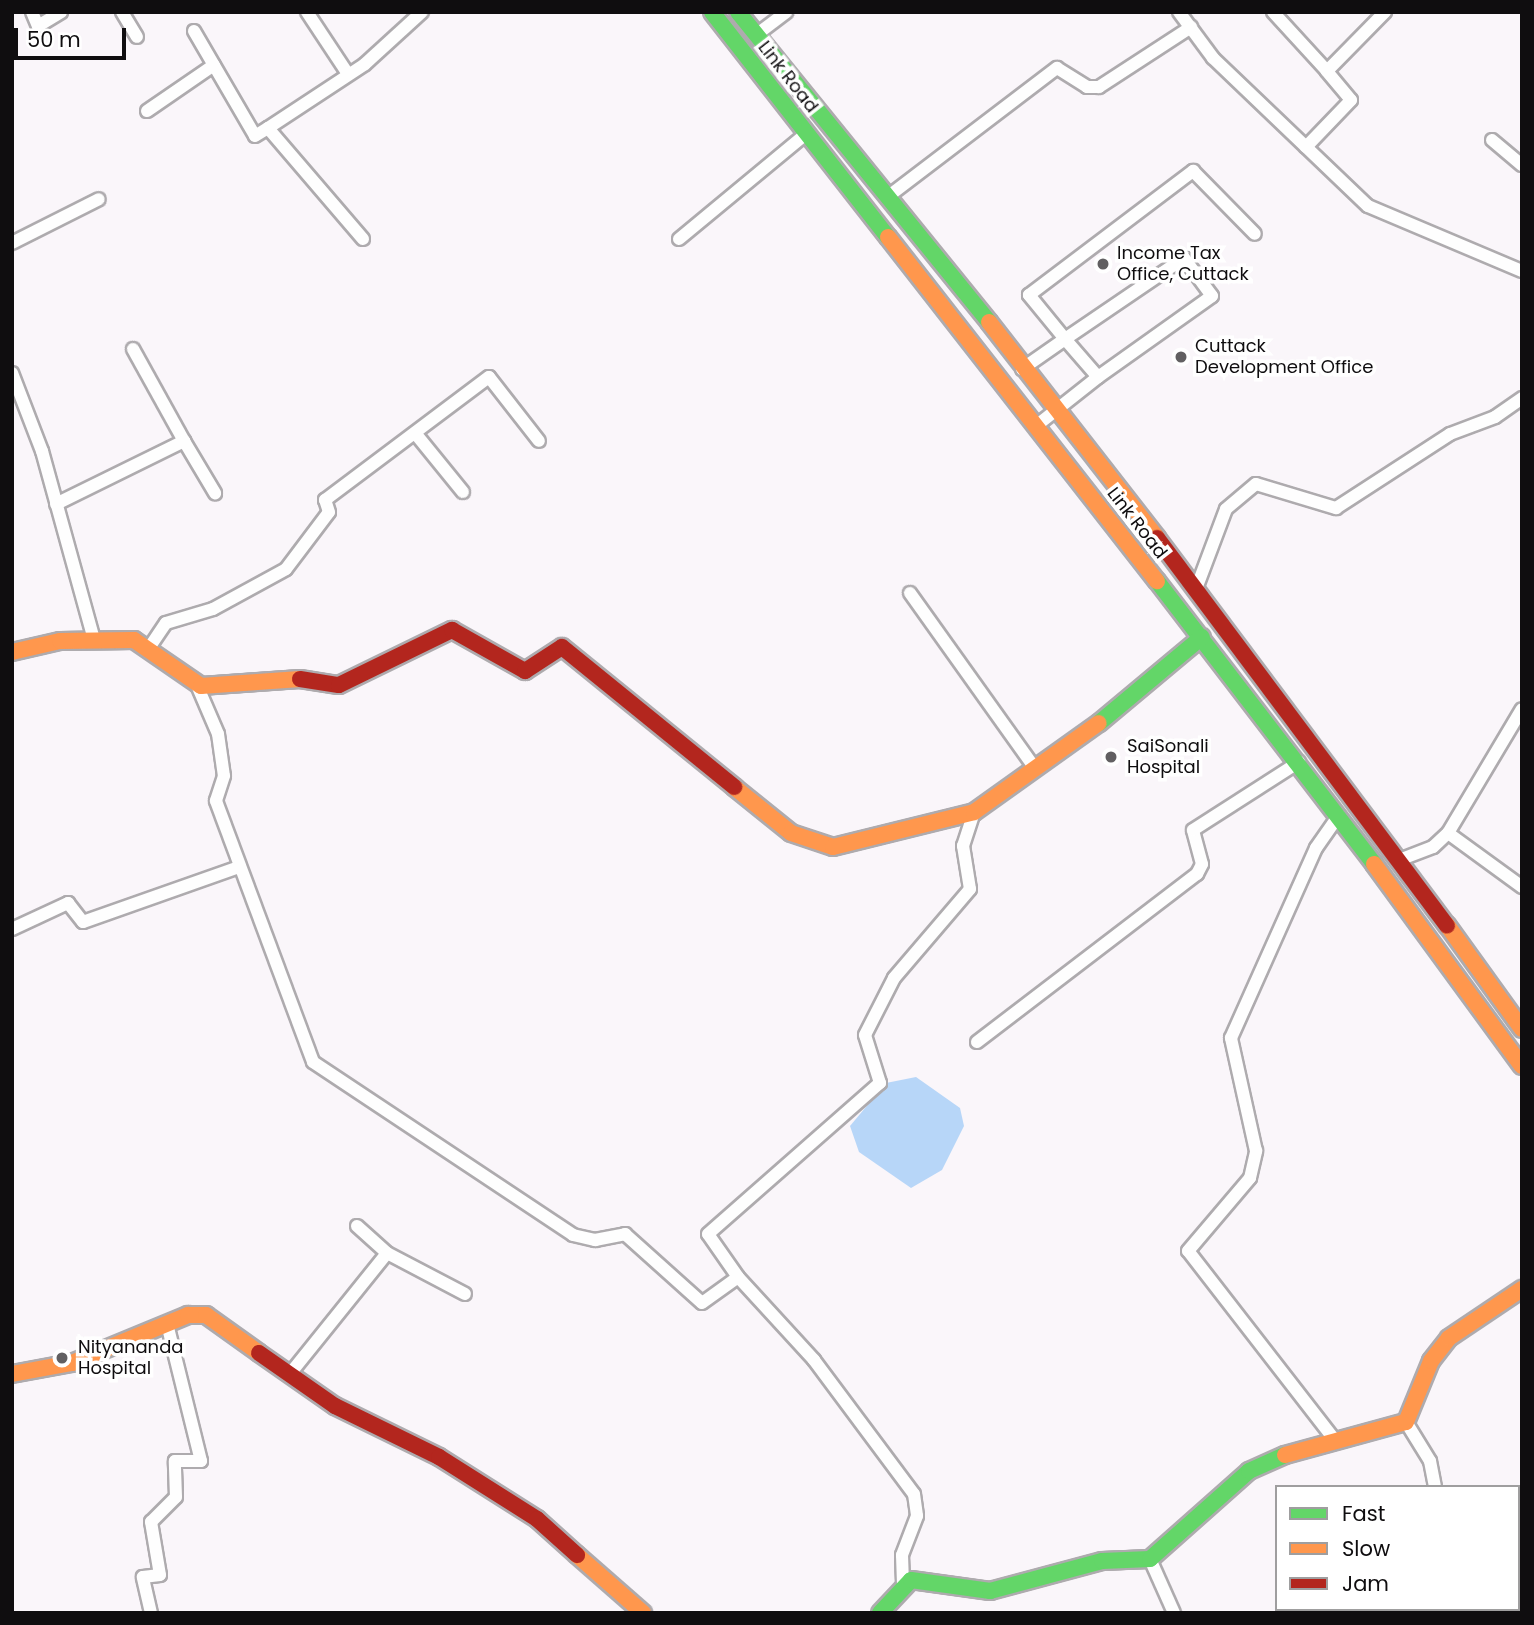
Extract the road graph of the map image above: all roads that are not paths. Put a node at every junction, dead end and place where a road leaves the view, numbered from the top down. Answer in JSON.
{"nodes":[{"id":1,"x":33,"y":12,"type":"edge"},
{"id":2,"x":61,"y":12,"type":"edge"},
{"id":3,"x":122,"y":12,"type":"edge"},
{"id":4,"x":307,"y":12,"type":"edge"},
{"id":5,"x":422,"y":12,"type":"edge"},
{"id":6,"x":712,"y":12,"type":"edge"},
{"id":7,"x":738,"y":12,"type":"edge"},
{"id":8,"x":786,"y":12,"type":"edge"},
{"id":9,"x":1179,"y":12,"type":"edge"},
{"id":10,"x":1273,"y":12,"type":"edge"},
{"id":11,"x":1385,"y":12,"type":"edge"},
{"id":12,"x":1191,"y":27,"type":"junction"},
{"id":13,"x":194,"y":31,"type":"dead end"},
{"id":14,"x":756,"y":35,"type":"junction"},
{"id":15,"x":136,"y":37,"type":"dead end"},
{"id":16,"x":214,"y":65,"type":"junction"},
{"id":17,"x":1327,"y":71,"type":"junction"},
{"id":18,"x":348,"y":74,"type":"junction"},
{"id":19,"x":147,"y":111,"type":"dead end"},
{"id":20,"x":268,"y":128,"type":"junction"},
{"id":21,"x":807,"y":133,"type":"junction"},
{"id":22,"x":1492,"y":140,"type":"dead end"},
{"id":23,"x":1306,"y":147,"type":"junction"},
{"id":24,"x":1522,"y":165,"type":"edge"},
{"id":25,"x":890,"y":195,"type":"junction"},
{"id":26,"x":99,"y":199,"type":"dead end"},
{"id":27,"x":1255,"y":234,"type":"dead end"},
{"id":28,"x":363,"y":239,"type":"dead end"},
{"id":29,"x":679,"y":239,"type":"dead end"},
{"id":30,"x":12,"y":243,"type":"edge"},
{"id":31,"x":1522,"y":271,"type":"edge"},
{"id":32,"x":1065,"y":339,"type":"junction"},
{"id":33,"x":132,"y":349,"type":"dead end"},
{"id":34,"x":1022,"y":369,"type":"junction"},
{"id":35,"x":12,"y":373,"type":"edge"},
{"id":36,"x":1098,"y":377,"type":"junction"},
{"id":37,"x":1522,"y":398,"type":"edge"},
{"id":38,"x":1055,"y":412,"type":"junction"},
{"id":39,"x":1036,"y":426,"type":"junction"},
{"id":40,"x":415,"y":433,"type":"junction"},
{"id":41,"x":184,"y":441,"type":"junction"},
{"id":42,"x":539,"y":441,"type":"dead end"},
{"id":43,"x":463,"y":492,"type":"dead end"},
{"id":44,"x":215,"y":494,"type":"dead end"},
{"id":45,"x":56,"y":504,"type":"junction"},
{"id":46,"x":1196,"y":589,"type":"junction"},
{"id":47,"x":910,"y":593,"type":"dead end"},
{"id":48,"x":1202,"y":637,"type":"junction"},
{"id":49,"x":94,"y":640,"type":"junction"},
{"id":50,"x":149,"y":648,"type":"junction"},
{"id":51,"x":12,"y":652,"type":"edge"},
{"id":52,"x":197,"y":685,"type":"junction"},
{"id":53,"x":1522,"y":709,"type":"edge"},
{"id":54,"x":1298,"y":762,"type":"junction"},
{"id":55,"x":1035,"y":768,"type":"junction"},
{"id":56,"x":974,"y":813,"type":"junction"},
{"id":57,"x":1339,"y":815,"type":"junction"},
{"id":58,"x":1448,"y":833,"type":"junction"},
{"id":59,"x":1388,"y":844,"type":"junction"},
{"id":60,"x":1369,"y":857,"type":"junction"},
{"id":61,"x":1399,"y":860,"type":"junction"},
{"id":62,"x":239,"y":867,"type":"junction"},
{"id":63,"x":1522,"y":887,"type":"edge"},
{"id":64,"x":12,"y":929,"type":"edge"},
{"id":65,"x":1522,"y":1029,"type":"edge"},
{"id":66,"x":976,"y":1041,"type":"dead end"},
{"id":67,"x":1522,"y":1066,"type":"edge"},
{"id":68,"x":357,"y":1226,"type":"dead end"},
{"id":69,"x":387,"y":1252,"type":"junction"},
{"id":70,"x":738,"y":1277,"type":"junction"},
{"id":71,"x":1522,"y":1289,"type":"edge"},
{"id":72,"x":465,"y":1294,"type":"dead end"},
{"id":73,"x":167,"y":1324,"type":"junction"},
{"id":74,"x":12,"y":1374,"type":"edge"},
{"id":75,"x":289,"y":1375,"type":"junction"},
{"id":76,"x":1406,"y":1422,"type":"junction"},
{"id":77,"x":1334,"y":1439,"type":"junction"},
{"id":78,"x":1435,"y":1485,"type":"edge"},
{"id":79,"x":1150,"y":1559,"type":"junction"},
{"id":80,"x":902,"y":1587,"type":"junction"},
{"id":81,"x":151,"y":1613,"type":"edge"},
{"id":82,"x":643,"y":1613,"type":"edge"},
{"id":83,"x":880,"y":1613,"type":"edge"},
{"id":84,"x":1174,"y":1613,"type":"edge"}],
"edges":[{"from":1,"to":2,"type":"street"},
{"from":3,"to":15,"type":"street"},
{"from":4,"to":18,"type":"street"},
{"from":5,"to":18,"type":"street"},
{"from":6,"to":21,"type":"street","name":"Link Road"},
{"from":7,"to":14,"type":"street","name":"Link Road"},
{"from":8,"to":14,"type":"street"},
{"from":9,"to":12,"type":"street"},
{"from":10,"to":17,"type":"street"},
{"from":11,"to":17,"type":"street"},
{"from":12,"to":23,"type":"street"},
{"from":12,"to":25,"type":"street"},
{"from":13,"to":16,"type":"street"},
{"from":14,"to":25,"type":"street","name":"Link Road"},
{"from":16,"to":19,"type":"street"},
{"from":16,"to":20,"type":"street"},
{"from":17,"to":23,"type":"street"},
{"from":18,"to":20,"type":"street"},
{"from":20,"to":28,"type":"street"},
{"from":21,"to":29,"type":"street"},
{"from":21,"to":39,"type":"street","name":"Link Road"},
{"from":22,"to":24,"type":"street"},
{"from":23,"to":31,"type":"street"},
{"from":25,"to":34,"type":"street","name":"Link Road"},
{"from":26,"to":30,"type":"street"},
{"from":27,"to":32,"type":"street"},
{"from":32,"to":34,"type":"street"},
{"from":32,"to":36,"type":"street"},
{"from":32,"to":36,"type":"street"},
{"from":33,"to":41,"type":"street"},
{"from":34,"to":38,"type":"street","name":"Link Road"},
{"from":35,"to":45,"type":"street"},
{"from":36,"to":38,"type":"street"},
{"from":37,"to":46,"type":"street"},
{"from":38,"to":39,"type":"street"},
{"from":38,"to":46,"type":"street","name":"Link Road"},
{"from":39,"to":48,"type":"street","name":"Link Road"},
{"from":40,"to":42,"type":"street"},
{"from":40,"to":43,"type":"street"},
{"from":40,"to":50,"type":"street"},
{"from":41,"to":44,"type":"street"},
{"from":41,"to":45,"type":"street"},
{"from":45,"to":49,"type":"street"},
{"from":46,"to":59,"type":"street","name":"Link Road"},
{"from":47,"to":55,"type":"street"},
{"from":48,"to":54,"type":"street","name":"Link Road"},
{"from":48,"to":55,"type":"street"},
{"from":49,"to":50,"type":"street"},
{"from":49,"to":51,"type":"street"},
{"from":50,"to":52,"type":"street"},
{"from":52,"to":56,"type":"street"},
{"from":52,"to":62,"type":"street"},
{"from":53,"to":58,"type":"street"},
{"from":54,"to":57,"type":"street","name":"Link Road"},
{"from":54,"to":66,"type":"street"},
{"from":55,"to":56,"type":"street"},
{"from":56,"to":70,"type":"street"},
{"from":57,"to":60,"type":"street","name":"Link Road"},
{"from":57,"to":77,"type":"street"},
{"from":58,"to":61,"type":"street"},
{"from":58,"to":63,"type":"street"},
{"from":59,"to":60,"type":"street"},
{"from":59,"to":61,"type":"street","name":"Link Road"},
{"from":60,"to":67,"type":"street","name":"Link Road"},
{"from":61,"to":65,"type":"street","name":"Link Road"},
{"from":62,"to":64,"type":"street"},
{"from":62,"to":70,"type":"street"},
{"from":68,"to":69,"type":"street"},
{"from":69,"to":72,"type":"street"},
{"from":69,"to":75,"type":"street"},
{"from":70,"to":80,"type":"street"},
{"from":71,"to":76,"type":"street"},
{"from":73,"to":74,"type":"street"},
{"from":73,"to":75,"type":"street"},
{"from":73,"to":81,"type":"street"},
{"from":75,"to":82,"type":"street"},
{"from":76,"to":77,"type":"street"},
{"from":76,"to":78,"type":"street"},
{"from":77,"to":79,"type":"street"},
{"from":79,"to":80,"type":"street"},
{"from":79,"to":84,"type":"street"},
{"from":80,"to":83,"type":"street"}]}
